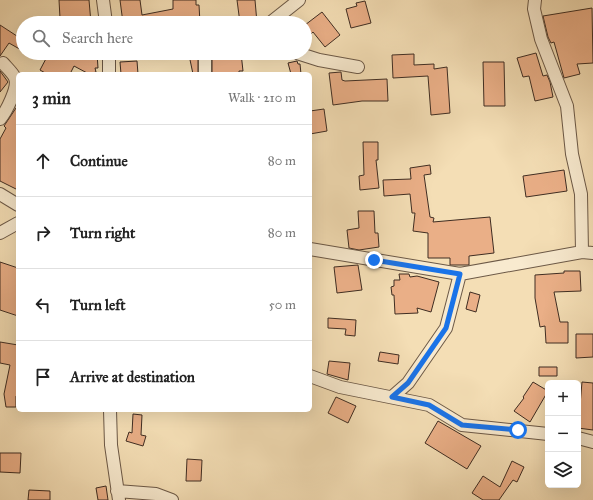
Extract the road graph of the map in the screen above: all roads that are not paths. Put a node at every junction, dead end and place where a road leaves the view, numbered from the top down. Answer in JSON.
{"nodes":[{"id":1,"x":103,"y":0,"type":"edge"},
{"id":2,"x":299,"y":0,"type":"edge"},
{"id":3,"x":535,"y":0,"type":"edge"},
{"id":4,"x":105,"y":16,"type":"edge"},
{"id":5,"x":279,"y":16,"type":"edge"},
{"id":6,"x":312,"y":58,"type":"edge"},
{"id":7,"x":109,"y":60,"type":"edge"},
{"id":8,"x":206,"y":60,"type":"edge"},
{"id":9,"x":3,"y":63,"type":"dead end"},
{"id":10,"x":358,"y":67,"type":"dead end"},
{"id":11,"x":109,"y":72,"type":"edge"},
{"id":12,"x":205,"y":72,"type":"edge"},
{"id":13,"x":0,"y":119,"type":"edge"},
{"id":14,"x":0,"y":194,"type":"edge"},
{"id":15,"x":16,"y":204,"type":"edge"},
{"id":16,"x":16,"y":224,"type":"edge"},
{"id":17,"x":0,"y":233,"type":"edge"},
{"id":18,"x":312,"y":249,"type":"edge"},
{"id":19,"x":588,"y":253,"type":"edge"},
{"id":20,"x":460,"y":274,"type":"junction"},
{"id":21,"x":312,"y":377,"type":"edge"},
{"id":22,"x":392,"y":397,"type":"junction"},
{"id":23,"x":110,"y":412,"type":"edge"},
{"id":24,"x":545,"y":434,"type":"edge"},
{"id":25,"x":581,"y":439,"type":"edge"},
{"id":26,"x":593,"y":442,"type":"edge"},
{"id":27,"x":118,"y":495,"type":"edge"},
{"id":28,"x":172,"y":500,"type":"edge"}],
"edges":[{"from":1,"to":4,"type":"street"},
{"from":2,"to":5,"type":"street"},
{"from":3,"to":19,"type":"street"},
{"from":6,"to":10,"type":"street"},
{"from":7,"to":11,"type":"street"},
{"from":8,"to":12,"type":"street"},
{"from":9,"to":13,"type":"street"},
{"from":14,"to":15,"type":"street"},
{"from":16,"to":17,"type":"street"},
{"from":18,"to":20,"type":"street"},
{"from":19,"to":20,"type":"street"},
{"from":20,"to":22,"type":"street"},
{"from":21,"to":22,"type":"street"},
{"from":22,"to":24,"type":"street"},
{"from":23,"to":27,"type":"street"},
{"from":25,"to":26,"type":"street"},
{"from":27,"to":28,"type":"street"}]}
